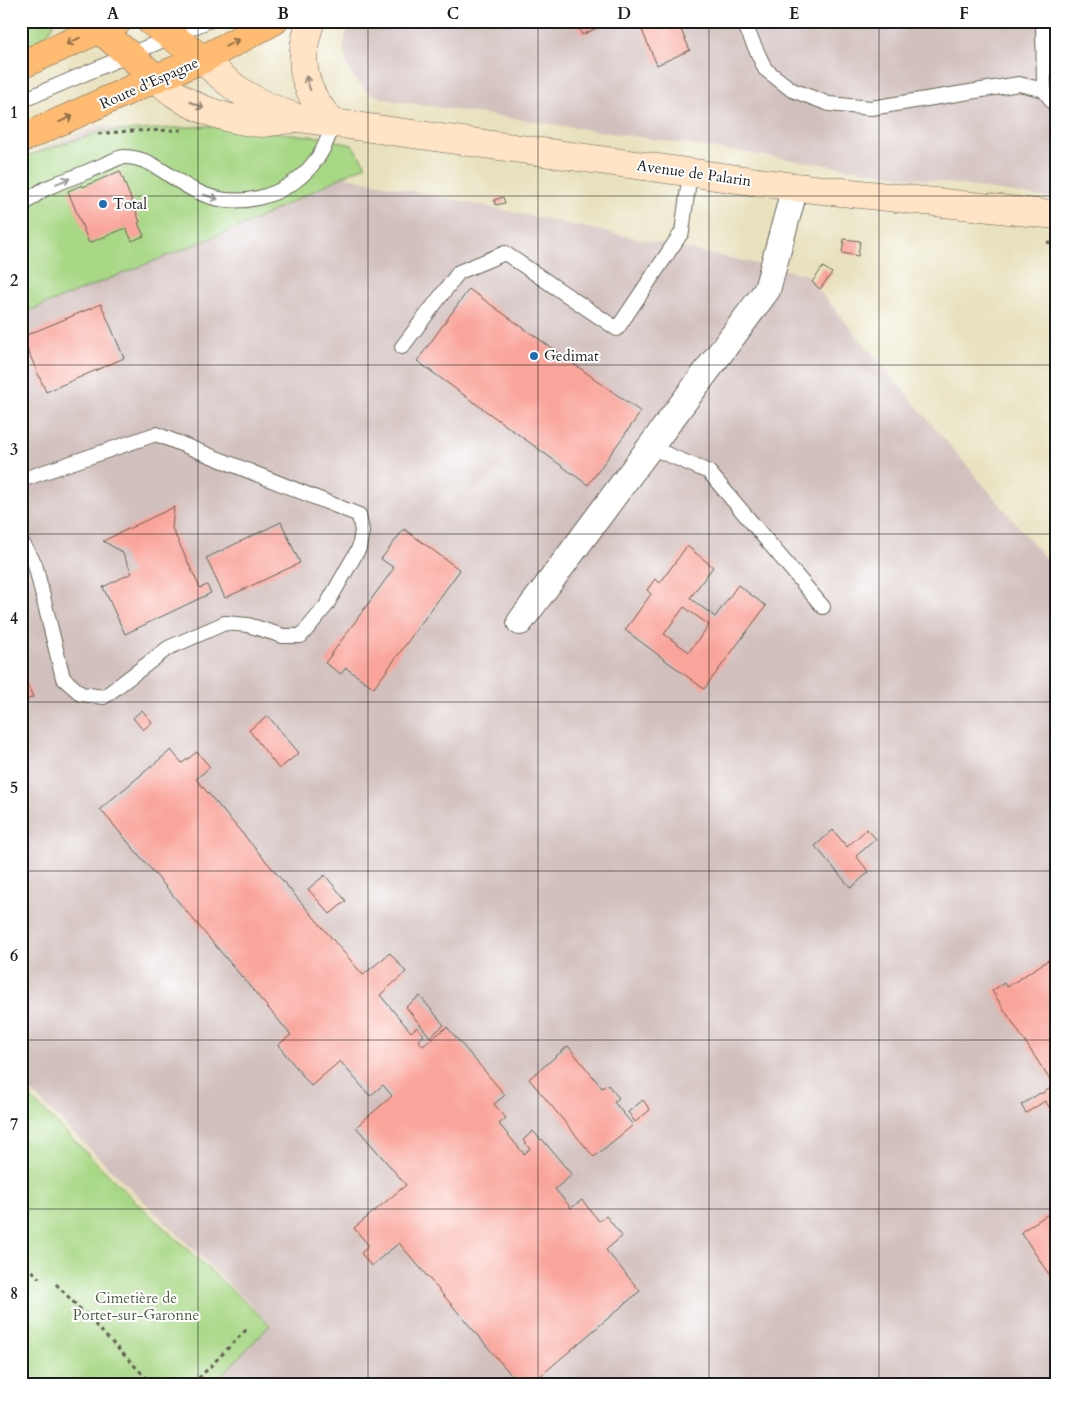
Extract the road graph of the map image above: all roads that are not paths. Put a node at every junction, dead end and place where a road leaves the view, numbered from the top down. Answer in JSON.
{"nodes":[{"id":1,"x":208,"y":21,"type":"edge"},
{"id":2,"x":274,"y":21,"type":"edge"},
{"id":3,"x":311,"y":21,"type":"edge"},
{"id":4,"x":743,"y":21,"type":"edge"},
{"id":5,"x":1043,"y":21,"type":"edge"},
{"id":6,"x":108,"y":25,"type":"edge"},
{"id":7,"x":160,"y":29,"type":"edge"},
{"id":8,"x":129,"y":55,"type":"junction"},
{"id":9,"x":203,"y":59,"type":"junction"},
{"id":10,"x":21,"y":65,"type":"edge"},
{"id":11,"x":156,"y":78,"type":"junction"},
{"id":12,"x":1044,"y":90,"type":"junction"},
{"id":13,"x":21,"y":101,"type":"edge"},
{"id":14,"x":1056,"y":107,"type":"edge"},
{"id":15,"x":298,"y":118,"type":"junction"},
{"id":16,"x":333,"y":123,"type":"junction"},
{"id":17,"x":21,"y":139,"type":"edge"},
{"id":18,"x":690,"y":173,"type":"junction"},
{"id":19,"x":795,"y":187,"type":"junction"},
{"id":20,"x":21,"y":205,"type":"edge"},
{"id":21,"x":1056,"y":215,"type":"edge"},
{"id":22,"x":402,"y":348,"type":"dead end"},
{"id":23,"x":650,"y":447,"type":"junction"},
{"id":24,"x":21,"y":480,"type":"edge"},
{"id":25,"x":21,"y":541,"type":"edge"},
{"id":26,"x":823,"y":607,"type":"dead end"},
{"id":27,"x":520,"y":622,"type":"dead end"}],
"edges":[{"from":1,"to":7,"type":"lane"},
{"from":9,"to":2,"type":"main road","name":"Route d'Espagne","one_way":true},
{"from":16,"to":3,"type":"main road","one_way":true},
{"from":4,"to":12,"type":"lane"},
{"from":5,"to":12,"type":"lane"},
{"from":6,"to":8,"type":"main road"},
{"from":6,"to":10,"type":"main road","one_way":true},
{"from":7,"to":8,"type":"lane"},
{"from":7,"to":9,"type":"main road"},
{"from":8,"to":11,"type":"main road"},
{"from":8,"to":13,"type":"lane"},
{"from":9,"to":11,"type":"main road","name":"Route d'Espagne"},
{"from":9,"to":15,"type":"main road","name":"Avenue de Palarin"},
{"from":11,"to":15,"type":"main road","name":"Avenue de Palarin","one_way":true},
{"from":17,"to":11,"type":"main road","name":"Route d'Espagne","one_way":true},
{"from":12,"to":14,"type":"lane"},
{"from":15,"to":16,"type":"main road","name":"Avenue de Palarin"},
{"from":16,"to":18,"type":"main road","name":"Avenue de Palarin"},
{"from":20,"to":16,"type":"lane","one_way":true},
{"from":18,"to":19,"type":"main road","name":"Avenue de Palarin"},
{"from":18,"to":22,"type":"lane"},
{"from":19,"to":21,"type":"main road","name":"Avenue de Palarin"},
{"from":19,"to":23,"type":"street"},
{"from":23,"to":26,"type":"lane"},
{"from":23,"to":27,"type":"street"},
{"from":24,"to":25,"type":"lane"}]}
